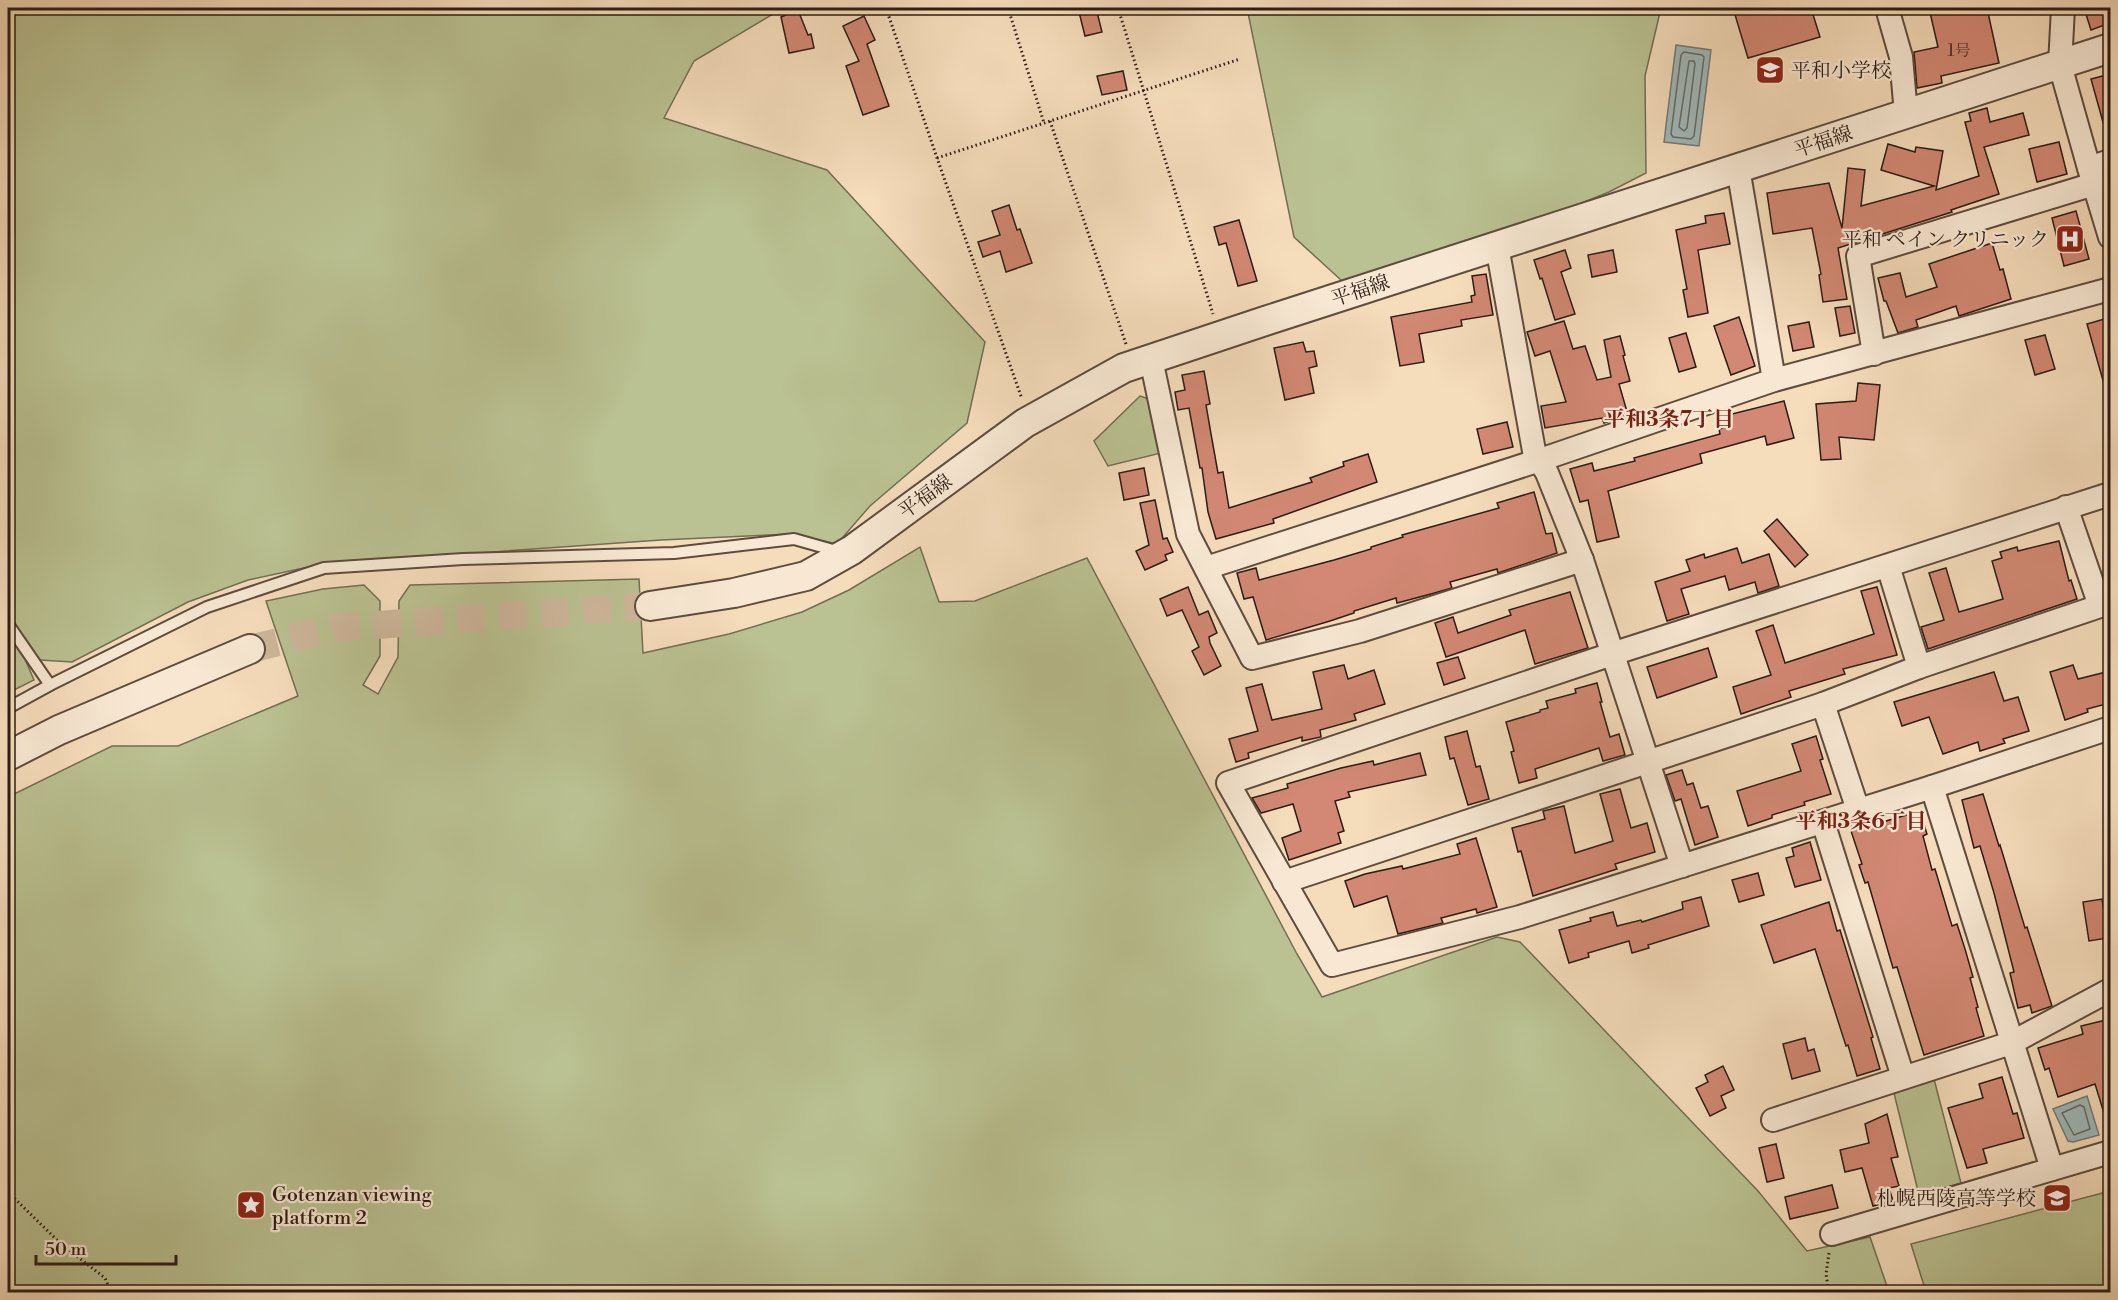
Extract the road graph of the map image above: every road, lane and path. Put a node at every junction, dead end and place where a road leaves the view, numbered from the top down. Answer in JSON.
{"nodes":[{"id":1,"x":886,"y":8,"type":"edge"},
{"id":2,"x":1008,"y":8,"type":"edge"},
{"id":3,"x":1118,"y":8,"type":"edge"},
{"id":4,"x":1887,"y":8,"type":"edge"},
{"id":5,"x":2063,"y":8,"type":"edge"},
{"id":6,"x":2110,"y":48,"type":"edge"},
{"id":7,"x":1240,"y":59,"type":"dead end"},
{"id":8,"x":2060,"y":65,"type":"junction"},
{"id":9,"x":1144,"y":91,"type":"junction"},
{"id":10,"x":1906,"y":114,"type":"junction"},
{"id":11,"x":1050,"y":121,"type":"junction"},
{"id":12,"x":1044,"y":123,"type":"junction"},
{"id":13,"x":937,"y":158,"type":"junction"},
{"id":14,"x":2110,"y":162,"type":"edge"},
{"id":15,"x":1738,"y":168,"type":"junction"},
{"id":16,"x":2091,"y":176,"type":"junction"},
{"id":17,"x":2110,"y":237,"type":"edge"},
{"id":18,"x":1497,"y":246,"type":"junction"},
{"id":19,"x":2110,"y":289,"type":"edge"},
{"id":20,"x":1220,"y":336,"type":"junction"},
{"id":21,"x":1874,"y":354,"type":"junction"},
{"id":22,"x":1142,"y":362,"type":"junction"},
{"id":23,"x":1774,"y":380,"type":"junction"},
{"id":24,"x":1030,"y":420,"type":"junction"},
{"id":25,"x":1540,"y":460,"type":"junction"},
{"id":26,"x":2110,"y":494,"type":"edge"},
{"id":27,"x":2066,"y":507,"type":"junction"},
{"id":28,"x":845,"y":554,"type":"junction"},
{"id":29,"x":1582,"y":560,"type":"junction"},
{"id":30,"x":1888,"y":566,"type":"junction"},
{"id":31,"x":1206,"y":568,"type":"junction"},
{"id":32,"x":650,"y":606,"type":"tunnel mouth"},
{"id":33,"x":8,"y":624,"type":"edge"},
{"id":34,"x":250,"y":649,"type":"tunnel mouth"},
{"id":35,"x":1611,"y":654,"type":"junction"},
{"id":36,"x":1919,"y":667,"type":"junction"},
{"id":37,"x":50,"y":685,"type":"junction"},
{"id":38,"x":1823,"y":704,"type":"junction"},
{"id":39,"x":8,"y":708,"type":"edge"},
{"id":40,"x":2110,"y":728,"type":"edge"},
{"id":41,"x":8,"y":756,"type":"edge"},
{"id":42,"x":1647,"y":760,"type":"junction"},
{"id":43,"x":1932,"y":787,"type":"junction"},
{"id":44,"x":1858,"y":810,"type":"junction"},
{"id":45,"x":1823,"y":822,"type":"junction"},
{"id":46,"x":1682,"y":866,"type":"junction"},
{"id":47,"x":1284,"y":882,"type":"junction"},
{"id":48,"x":2110,"y":990,"type":"edge"},
{"id":49,"x":2011,"y":1043,"type":"junction"},
{"id":50,"x":1903,"y":1077,"type":"junction"},
{"id":51,"x":1773,"y":1120,"type":"dead end"},
{"id":52,"x":2110,"y":1152,"type":"edge"},
{"id":53,"x":2052,"y":1169,"type":"junction"},
{"id":54,"x":8,"y":1192,"type":"edge"},
{"id":55,"x":1832,"y":1234,"type":"joint"},
{"id":56,"x":111,"y":1293,"type":"edge"},
{"id":57,"x":1829,"y":1293,"type":"edge"}],
"edges":[{"from":1,"to":13,"type":"path"},
{"from":2,"to":12,"type":"path"},
{"from":3,"to":9,"type":"path"},
{"from":4,"to":10,"type":"street"},
{"from":5,"to":8,"type":"street"},
{"from":6,"to":8,"type":"street","name":"平福線"},
{"from":7,"to":9,"type":"path"},
{"from":8,"to":10,"type":"street","name":"平福線"},
{"from":8,"to":16,"type":"street"},
{"from":9,"to":11,"type":"path"},
{"from":9,"to":20,"type":"path"},
{"from":10,"to":15,"type":"street","name":"平福線"},
{"from":11,"to":12,"type":"path"},
{"from":11,"to":22,"type":"path"},
{"from":12,"to":13,"type":"path"},
{"from":13,"to":24,"type":"path"},
{"from":14,"to":16,"type":"street"},
{"from":15,"to":18,"type":"street","name":"平福線"},
{"from":15,"to":23,"type":"street"},
{"from":16,"to":17,"type":"street"},
{"from":16,"to":21,"type":"street"},
{"from":18,"to":20,"type":"street","name":"平福線"},
{"from":18,"to":25,"type":"street"},
{"from":19,"to":21,"type":"street"},
{"from":20,"to":22,"type":"street","name":"平福線"},
{"from":21,"to":23,"type":"street"},
{"from":22,"to":24,"type":"street","name":"平福線"},
{"from":22,"to":31,"type":"street"},
{"from":23,"to":25,"type":"street"},
{"from":24,"to":28,"type":"street","name":"平福線"},
{"from":25,"to":29,"type":"street"},
{"from":25,"to":31,"type":"street"},
{"from":26,"to":27,"type":"street"},
{"from":27,"to":30,"type":"street"},
{"from":27,"to":36,"type":"street"},
{"from":28,"to":32,"type":"street","name":"平福線"},
{"from":28,"to":37,"type":"lane"},
{"from":29,"to":31,"type":"street"},
{"from":29,"to":35,"type":"street"},
{"from":30,"to":35,"type":"street"},
{"from":30,"to":36,"type":"street"},
{"from":33,"to":37,"type":"lane"},
{"from":34,"to":41,"type":"street"},
{"from":35,"to":42,"type":"street"},
{"from":35,"to":47,"type":"street"},
{"from":36,"to":38,"type":"street"},
{"from":37,"to":39,"type":"lane"},
{"from":38,"to":42,"type":"street"},
{"from":38,"to":44,"type":"street"},
{"from":40,"to":43,"type":"street"},
{"from":42,"to":46,"type":"street"},
{"from":42,"to":47,"type":"street"},
{"from":43,"to":44,"type":"street"},
{"from":43,"to":49,"type":"street"},
{"from":44,"to":45,"type":"street"},
{"from":45,"to":46,"type":"street"},
{"from":45,"to":50,"type":"street"},
{"from":46,"to":47,"type":"street"},
{"from":48,"to":49,"type":"street"},
{"from":49,"to":50,"type":"street"},
{"from":49,"to":53,"type":"street"},
{"from":50,"to":51,"type":"street"},
{"from":52,"to":53,"type":"street"},
{"from":53,"to":55,"type":"street"},
{"from":54,"to":56,"type":"path"},
{"from":55,"to":57,"type":"path"}]}
